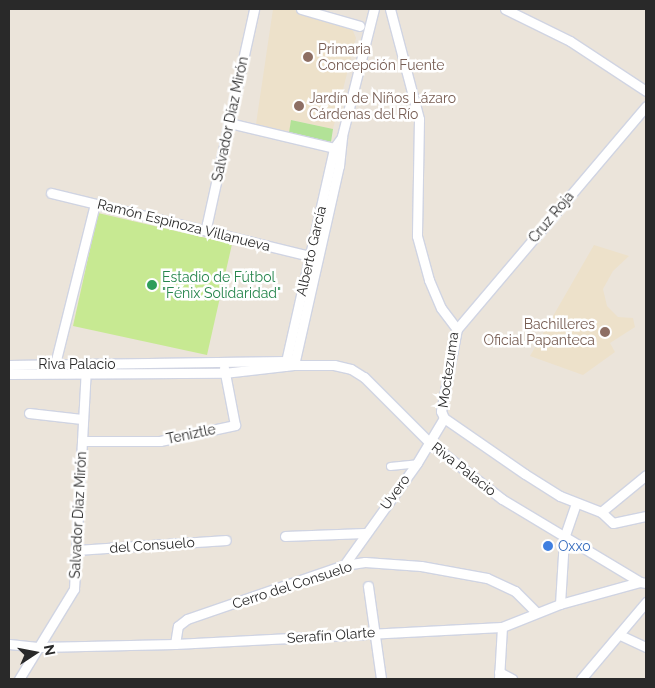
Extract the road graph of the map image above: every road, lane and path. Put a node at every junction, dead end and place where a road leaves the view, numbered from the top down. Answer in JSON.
{"nodes":[{"id":1,"x":254,"y":9,"type":"edge"},
{"id":2,"x":301,"y":9,"type":"edge"},
{"id":3,"x":374,"y":9,"type":"edge"},
{"id":4,"x":390,"y":9,"type":"edge"},
{"id":5,"x":505,"y":9,"type":"edge"},
{"id":6,"x":360,"y":26,"type":"dead end"},
{"id":7,"x":646,"y":91,"type":"edge"},
{"id":8,"x":646,"y":106,"type":"edge"},
{"id":9,"x":229,"y":123,"type":"junction"},
{"id":10,"x":338,"y":149,"type":"junction"},
{"id":11,"x":52,"y":193,"type":"dead end"},
{"id":12,"x":95,"y":204,"type":"junction"},
{"id":13,"x":206,"y":228,"type":"junction"},
{"id":14,"x":313,"y":257,"type":"junction"},
{"id":15,"x":457,"y":329,"type":"junction"},
{"id":16,"x":222,"y":362,"type":"junction"},
{"id":17,"x":9,"y":365,"type":"edge"},
{"id":18,"x":288,"y":365,"type":"junction"},
{"id":19,"x":54,"y":369,"type":"junction"},
{"id":20,"x":86,"y":369,"type":"junction"},
{"id":21,"x":224,"y":373,"type":"junction"},
{"id":22,"x":9,"y":374,"type":"edge"},
{"id":23,"x":29,"y":413,"type":"dead end"},
{"id":24,"x":444,"y":418,"type":"junction"},
{"id":25,"x":82,"y":419,"type":"junction"},
{"id":26,"x":82,"y":441,"type":"junction"},
{"id":27,"x":430,"y":443,"type":"junction"},
{"id":28,"x":416,"y":463,"type":"junction"},
{"id":29,"x":390,"y":466,"type":"dead end"},
{"id":30,"x":646,"y":475,"type":"edge"},
{"id":31,"x":576,"y":503,"type":"junction"},
{"id":32,"x":601,"y":512,"type":"junction"},
{"id":33,"x":646,"y":516,"type":"edge"},
{"id":34,"x":365,"y":533,"type":"junction"},
{"id":35,"x":285,"y":536,"type":"dead end"},
{"id":36,"x":564,"y":538,"type":"junction"},
{"id":37,"x":226,"y":540,"type":"dead end"},
{"id":38,"x":77,"y":550,"type":"junction"},
{"id":39,"x":344,"y":565,"type":"junction"},
{"id":40,"x":643,"y":583,"type":"edge"},
{"id":41,"x":368,"y":586,"type":"dead end"},
{"id":42,"x":646,"y":602,"type":"edge"},
{"id":43,"x":560,"y":604,"type":"junction"},
{"id":44,"x":536,"y":612,"type":"junction"},
{"id":45,"x":502,"y":628,"type":"junction"},
{"id":46,"x":376,"y":632,"type":"junction"},
{"id":47,"x":620,"y":635,"type":"junction"},
{"id":48,"x":9,"y":644,"type":"edge"},
{"id":49,"x":175,"y":644,"type":"junction"},
{"id":50,"x":40,"y":647,"type":"junction"},
{"id":51,"x":646,"y":647,"type":"edge"},
{"id":52,"x":499,"y":676,"type":"edge"},
{"id":53,"x":19,"y":679,"type":"edge"},
{"id":54,"x":381,"y":679,"type":"edge"},
{"id":55,"x":512,"y":679,"type":"edge"},
{"id":56,"x":581,"y":679,"type":"edge"}],
"edges":[{"from":1,"to":9,"type":"street","name":"Salvador Díaz Mirón"},
{"from":2,"to":6,"type":"street"},
{"from":3,"to":10,"type":"street","name":"Alberto García"},
{"from":4,"to":15,"type":"street","name":"Moctezuma"},
{"from":5,"to":7,"type":"street"},
{"from":8,"to":15,"type":"street","name":"Cruz Roja"},
{"from":9,"to":10,"type":"street"},
{"from":9,"to":13,"type":"street","name":"Salvador Díaz Mirón"},
{"from":10,"to":14,"type":"street","name":"Alberto García"},
{"from":11,"to":12,"type":"street","name":"Ramón Espinoza Villanueva"},
{"from":12,"to":13,"type":"street","name":"Ramón Espinoza Villanueva"},
{"from":12,"to":19,"type":"street"},
{"from":13,"to":14,"type":"street","name":"Ramón Espinoza Villanueva"},
{"from":14,"to":18,"type":"street","name":"Alberto García"},
{"from":15,"to":24,"type":"street","name":"Moctezuma"},
{"from":16,"to":18,"type":"street","name":"Riva Palacio"},
{"from":16,"to":20,"type":"street","name":"Riva Palacio"},
{"from":16,"to":21,"type":"street","name":"Teniztle"},
{"from":17,"to":19,"type":"street","name":"Riva Palacio"},
{"from":18,"to":21,"type":"street","name":"Riva Palacio"},
{"from":18,"to":27,"type":"street","name":"Riva Palacio"},
{"from":19,"to":20,"type":"street","name":"Riva Palacio"},
{"from":19,"to":22,"type":"street","name":"Riva Palacio"},
{"from":20,"to":21,"type":"street","name":"Riva Palacio"},
{"from":20,"to":25,"type":"street","name":"Salvador Díaz Mirón"},
{"from":21,"to":26,"type":"street","name":"Teniztle"},
{"from":23,"to":25,"type":"street"},
{"from":24,"to":27,"type":"street","name":"Uvero"},
{"from":24,"to":31,"type":"street","name":"Moctezuma"},
{"from":25,"to":26,"type":"street","name":"Salvador Díaz Mirón"},
{"from":26,"to":38,"type":"street","name":"Salvador Díaz Mirón"},
{"from":27,"to":28,"type":"street","name":"Uvero"},
{"from":27,"to":36,"type":"street","name":"Riva Palacio"},
{"from":28,"to":29,"type":"street"},
{"from":28,"to":34,"type":"street","name":"Uvero"},
{"from":30,"to":32,"type":"street"},
{"from":31,"to":32,"type":"street","name":"Moctezuma"},
{"from":31,"to":36,"type":"street"},
{"from":32,"to":33,"type":"street","name":"Moctezuma"},
{"from":34,"to":35,"type":"street"},
{"from":34,"to":39,"type":"street","name":"Uvero"},
{"from":36,"to":40,"type":"street","name":"Riva Palacio"},
{"from":36,"to":43,"type":"street"},
{"from":37,"to":38,"type":"street","name":"del Consuelo"},
{"from":38,"to":50,"type":"street","name":"Salvador Díaz Mirón"},
{"from":39,"to":44,"type":"street","name":"Cerro del Consuelo"},
{"from":39,"to":49,"type":"street","name":"Cerro del Consuelo"},
{"from":40,"to":43,"type":"street","name":"Serafín Olarte"},
{"from":41,"to":46,"type":"street"},
{"from":42,"to":47,"type":"street"},
{"from":43,"to":44,"type":"street","name":"Serafín Olarte"},
{"from":44,"to":45,"type":"street","name":"Serafín Olarte"},
{"from":45,"to":46,"type":"street","name":"Serafín Olarte"},
{"from":45,"to":52,"type":"street"},
{"from":46,"to":49,"type":"street","name":"Serafín Olarte"},
{"from":46,"to":54,"type":"street"},
{"from":47,"to":51,"type":"street"},
{"from":47,"to":56,"type":"street"},
{"from":48,"to":50,"type":"street","name":"Serafín Olarte"},
{"from":49,"to":50,"type":"street","name":"Serafín Olarte"},
{"from":50,"to":53,"type":"street","name":"Salvador Díaz Mirón"},
{"from":52,"to":55,"type":"street"}]}
